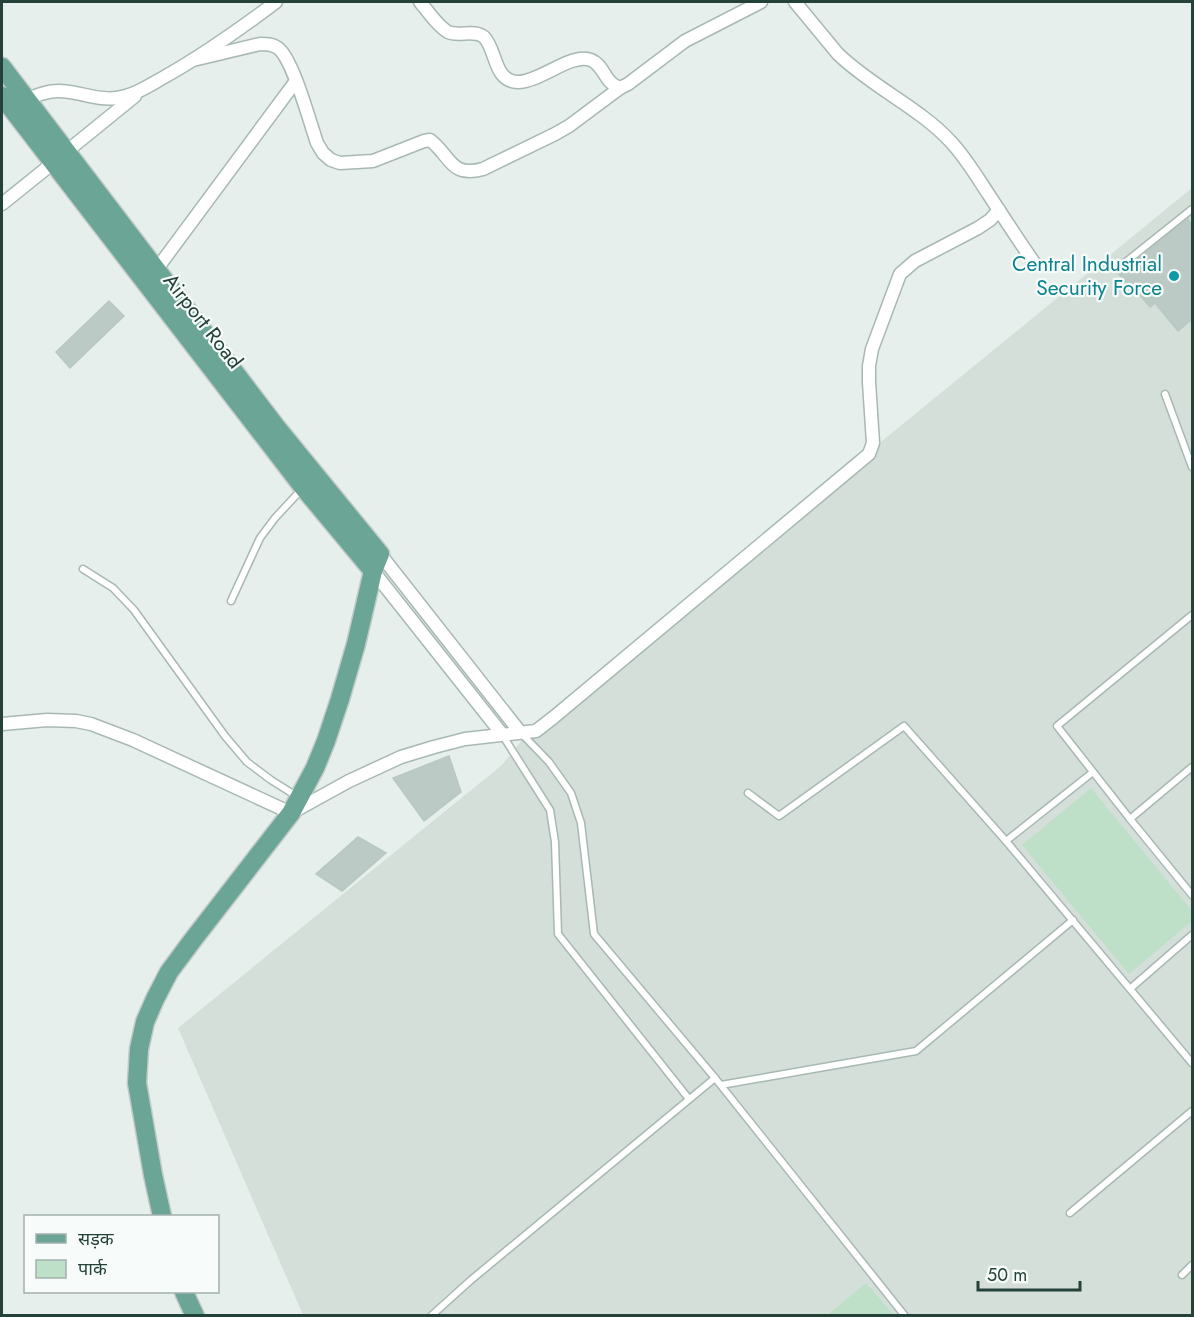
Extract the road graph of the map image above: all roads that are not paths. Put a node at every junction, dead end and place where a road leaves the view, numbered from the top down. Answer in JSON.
{"nodes":[{"id":1,"x":276,"y":2,"type":"edge"},
{"id":2,"x":420,"y":2,"type":"edge"},
{"id":3,"x":761,"y":2,"type":"edge"},
{"id":4,"x":795,"y":2,"type":"edge"},
{"id":5,"x":193,"y":60,"type":"junction"},
{"id":6,"x":2,"y":67,"type":"edge"},
{"id":7,"x":296,"y":81,"type":"junction"},
{"id":8,"x":620,"y":88,"type":"junction"},
{"id":9,"x":143,"y":89,"type":"junction"},
{"id":10,"x":13,"y":101,"type":"edge"},
{"id":11,"x":59,"y":157,"type":"junction"},
{"id":12,"x":2,"y":204,"type":"edge"},
{"id":13,"x":1192,"y":209,"type":"edge"},
{"id":14,"x":999,"y":210,"type":"junction"},
{"id":15,"x":1035,"y":264,"type":"dead end"},
{"id":16,"x":1117,"y":269,"type":"dead end"},
{"id":17,"x":156,"y":270,"type":"junction"},
{"id":18,"x":1165,"y":394,"type":"dead end"},
{"id":19,"x":1192,"y":467,"type":"edge"},
{"id":20,"x":303,"y":487,"type":"junction"},
{"id":21,"x":376,"y":562,"type":"junction"},
{"id":22,"x":83,"y":569,"type":"dead end"},
{"id":23,"x":231,"y":601,"type":"dead end"},
{"id":24,"x":1192,"y":615,"type":"edge"},
{"id":25,"x":2,"y":723,"type":"edge"},
{"id":26,"x":520,"y":732,"type":"junction"},
{"id":27,"x":502,"y":734,"type":"junction"},
{"id":28,"x":1192,"y":767,"type":"edge"},
{"id":29,"x":1093,"y":772,"type":"junction"},
{"id":30,"x":748,"y":793,"type":"dead end"},
{"id":31,"x":295,"y":805,"type":"junction"},
{"id":32,"x":1130,"y":819,"type":"junction"},
{"id":33,"x":1006,"y":841,"type":"junction"},
{"id":34,"x":1192,"y":895,"type":"edge"},
{"id":35,"x":1073,"y":920,"type":"junction"},
{"id":36,"x":1192,"y":935,"type":"edge"},
{"id":37,"x":1131,"y":988,"type":"junction"},
{"id":38,"x":1192,"y":1063,"type":"edge"},
{"id":39,"x":716,"y":1078,"type":"junction"},
{"id":40,"x":721,"y":1085,"type":"junction"},
{"id":41,"x":688,"y":1099,"type":"junction"},
{"id":42,"x":1192,"y":1111,"type":"edge"},
{"id":43,"x":1070,"y":1213,"type":"dead end"},
{"id":44,"x":162,"y":1215,"type":"edge"},
{"id":45,"x":1192,"y":1265,"type":"edge"},
{"id":46,"x":1182,"y":1275,"type":"dead end"},
{"id":47,"x":184,"y":1293,"type":"edge"},
{"id":48,"x":195,"y":1316,"type":"edge"},
{"id":49,"x":430,"y":1316,"type":"edge"},
{"id":50,"x":905,"y":1316,"type":"edge"}],
"edges":[{"from":1,"to":5,"type":"street"},
{"from":2,"to":8,"type":"street"},
{"from":3,"to":8,"type":"street"},
{"from":4,"to":14,"type":"street"},
{"from":5,"to":7,"type":"street"},
{"from":5,"to":9,"type":"street"},
{"from":6,"to":10,"type":"main road","name":"Airport Road"},
{"from":7,"to":8,"type":"street"},
{"from":7,"to":17,"type":"street"},
{"from":9,"to":10,"type":"street"},
{"from":9,"to":11,"type":"street"},
{"from":10,"to":11,"type":"main road","name":"Airport Road"},
{"from":11,"to":12,"type":"street"},
{"from":11,"to":17,"type":"main road"},
{"from":11,"to":20,"type":"main road","name":"Airport Road"},
{"from":13,"to":16,"type":"lane"},
{"from":14,"to":15,"type":"street"},
{"from":14,"to":26,"type":"street"},
{"from":17,"to":21,"type":"main road"},
{"from":18,"to":19,"type":"lane"},
{"from":20,"to":21,"type":"main road","name":"Airport Road"},
{"from":20,"to":23,"type":"lane"},
{"from":21,"to":26,"type":"street"},
{"from":21,"to":27,"type":"street"},
{"from":21,"to":31,"type":"main road"},
{"from":22,"to":31,"type":"lane"},
{"from":24,"to":29,"type":"lane"},
{"from":25,"to":31,"type":"street"},
{"from":26,"to":27,"type":"street"},
{"from":26,"to":39,"type":"lane"},
{"from":27,"to":31,"type":"street"},
{"from":27,"to":41,"type":"lane"},
{"from":28,"to":32,"type":"lane"},
{"from":29,"to":32,"type":"lane"},
{"from":29,"to":33,"type":"lane"},
{"from":30,"to":33,"type":"lane"},
{"from":31,"to":44,"type":"main road"},
{"from":32,"to":34,"type":"lane"},
{"from":33,"to":35,"type":"lane"},
{"from":35,"to":37,"type":"lane"},
{"from":35,"to":40,"type":"lane"},
{"from":36,"to":37,"type":"lane"},
{"from":37,"to":38,"type":"lane"},
{"from":39,"to":40,"type":"lane"},
{"from":39,"to":41,"type":"lane"},
{"from":40,"to":50,"type":"lane"},
{"from":41,"to":49,"type":"lane"},
{"from":42,"to":43,"type":"lane"},
{"from":45,"to":46,"type":"lane"},
{"from":47,"to":48,"type":"main road"}]}
